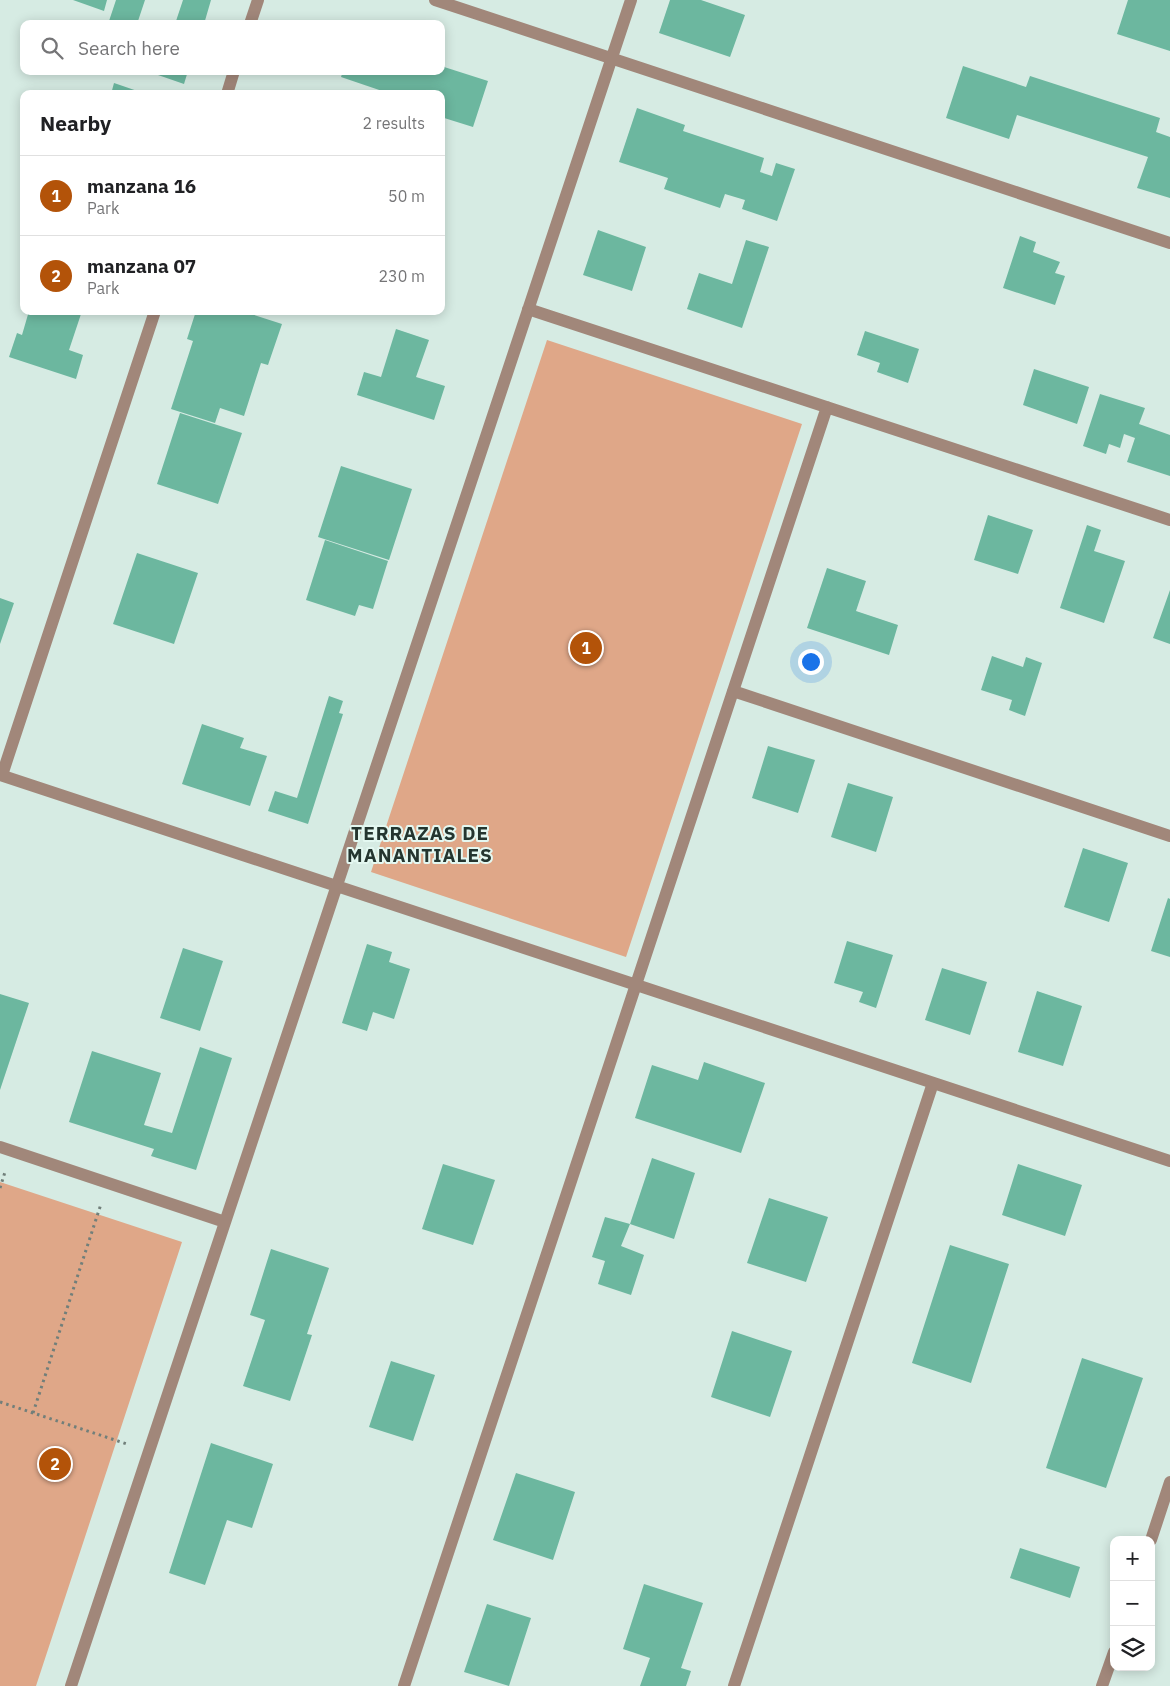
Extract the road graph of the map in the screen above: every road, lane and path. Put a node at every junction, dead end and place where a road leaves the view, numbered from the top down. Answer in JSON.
{"nodes":[{"id":1,"x":258,"y":0,"type":"edge"},
{"id":2,"x":435,"y":0,"type":"edge"},
{"id":3,"x":631,"y":0,"type":"edge"},
{"id":4,"x":251,"y":20,"type":"edge"},
{"id":5,"x":611,"y":58,"type":"junction"},
{"id":6,"x":233,"y":75,"type":"edge"},
{"id":7,"x":228,"y":90,"type":"edge"},
{"id":8,"x":1170,"y":243,"type":"edge"},
{"id":9,"x":528,"y":309,"type":"junction"},
{"id":10,"x":154,"y":315,"type":"edge"},
{"id":11,"x":827,"y":408,"type":"junction"},
{"id":12,"x":1170,"y":520,"type":"edge"},
{"id":13,"x":733,"y":692,"type":"junction"},
{"id":14,"x":1,"y":775,"type":"edge"},
{"id":15,"x":1170,"y":836,"type":"edge"},
{"id":16,"x":337,"y":886,"type":"junction"},
{"id":17,"x":636,"y":985,"type":"junction"},
{"id":18,"x":933,"y":1083,"type":"junction"},
{"id":19,"x":0,"y":1147,"type":"edge"},
{"id":20,"x":1170,"y":1161,"type":"edge"},
{"id":21,"x":108,"y":1184,"type":"junction"},
{"id":22,"x":225,"y":1222,"type":"junction"},
{"id":23,"x":0,"y":1402,"type":"edge"},
{"id":24,"x":33,"y":1413,"type":"junction"},
{"id":25,"x":149,"y":1452,"type":"junction"},
{"id":26,"x":1170,"y":1482,"type":"edge"},
{"id":27,"x":1152,"y":1536,"type":"edge"},
{"id":28,"x":1110,"y":1663,"type":"edge"},
{"id":29,"x":71,"y":1686,"type":"edge"},
{"id":30,"x":404,"y":1686,"type":"edge"},
{"id":31,"x":734,"y":1686,"type":"edge"},
{"id":32,"x":1102,"y":1686,"type":"edge"}],
"edges":[{"from":1,"to":4,"type":"street"},
{"from":2,"to":5,"type":"street"},
{"from":3,"to":5,"type":"street"},
{"from":5,"to":8,"type":"street"},
{"from":5,"to":9,"type":"street"},
{"from":6,"to":7,"type":"street"},
{"from":9,"to":11,"type":"street"},
{"from":9,"to":16,"type":"street"},
{"from":10,"to":14,"type":"street"},
{"from":11,"to":12,"type":"street"},
{"from":11,"to":13,"type":"street"},
{"from":13,"to":15,"type":"street"},
{"from":13,"to":17,"type":"street"},
{"from":14,"to":16,"type":"street"},
{"from":16,"to":17,"type":"street"},
{"from":16,"to":22,"type":"street"},
{"from":17,"to":18,"type":"street"},
{"from":17,"to":30,"type":"street"},
{"from":18,"to":20,"type":"street"},
{"from":18,"to":31,"type":"street"},
{"from":19,"to":21,"type":"street"},
{"from":21,"to":22,"type":"street"},
{"from":21,"to":24,"type":"path"},
{"from":22,"to":25,"type":"street"},
{"from":23,"to":24,"type":"path"},
{"from":24,"to":25,"type":"path"},
{"from":25,"to":29,"type":"street"},
{"from":26,"to":27,"type":"street"},
{"from":28,"to":32,"type":"street"}]}
